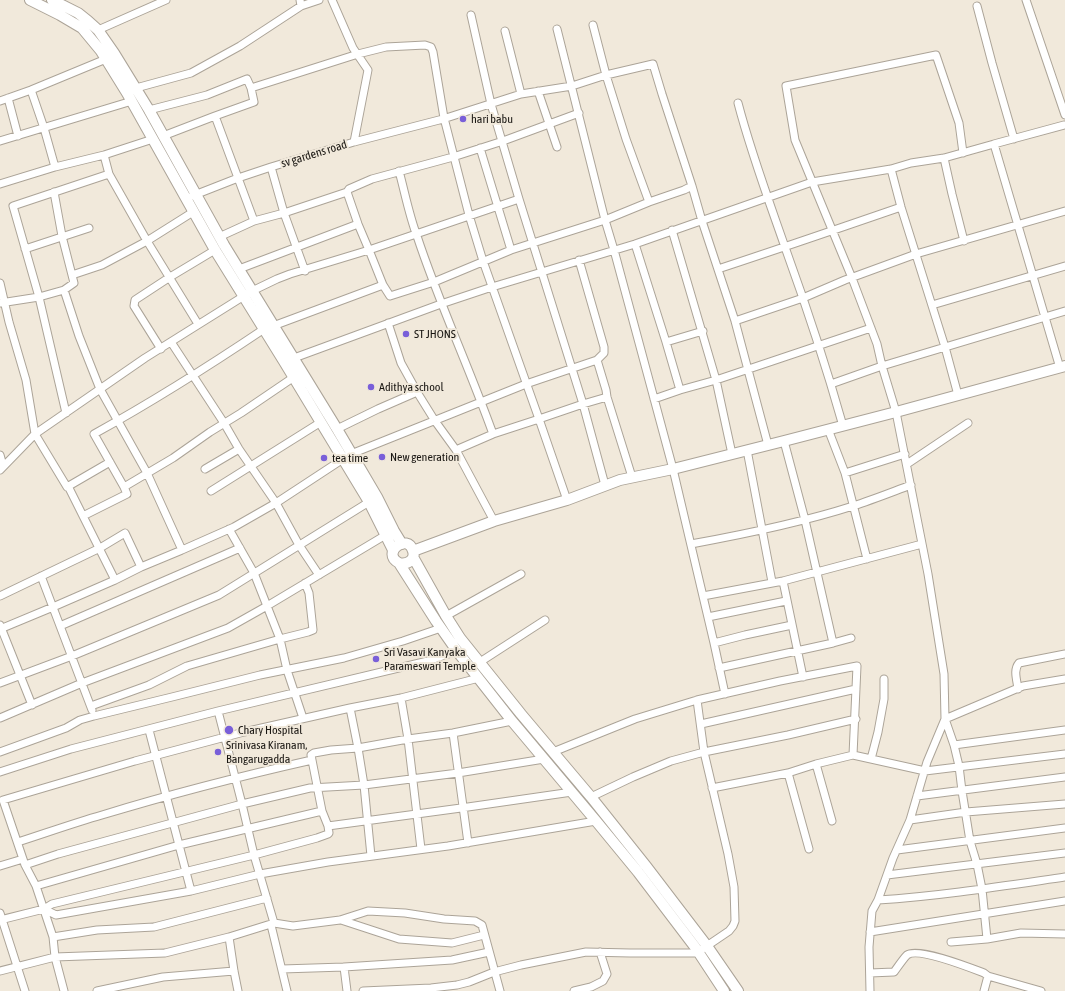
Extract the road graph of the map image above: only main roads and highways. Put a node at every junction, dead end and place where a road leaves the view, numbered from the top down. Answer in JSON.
{"nodes":[{"id":1,"x":30,"y":0,"type":"edge"},
{"id":2,"x":52,"y":0,"type":"edge"},
{"id":3,"x":158,"y":137,"type":"junction"},
{"id":4,"x":191,"y":196,"type":"junction"},
{"id":5,"x":248,"y":293,"type":"junction"},
{"id":6,"x":268,"y":328,"type":"junction"},
{"id":7,"x":1062,"y":367,"type":"edge"},
{"id":8,"x":347,"y":457,"type":"junction"},
{"id":9,"x":389,"y":533,"type":"junction"},
{"id":10,"x":402,"y":544,"type":"junction"},
{"id":11,"x":393,"y":550,"type":"junction"},
{"id":12,"x":413,"y":554,"type":"junction"},
{"id":13,"x":399,"y":564,"type":"junction"},
{"id":14,"x":722,"y":990,"type":"edge"},
{"id":15,"x":738,"y":991,"type":"edge"}],
"edges":[{"from":1,"to":3,"type":"main road"},
{"from":2,"to":3,"type":"main road"},
{"from":3,"to":4,"type":"main road"},
{"from":4,"to":5,"type":"main road"},
{"from":4,"to":5,"type":"main road"},
{"from":5,"to":6,"type":"main road"},
{"from":6,"to":8,"type":"main road"},
{"from":6,"to":8,"type":"main road"},
{"from":7,"to":12,"type":"main road"},
{"from":8,"to":9,"type":"main road"},
{"from":8,"to":9,"type":"main road"},
{"from":9,"to":10,"type":"main road"},
{"from":9,"to":11,"type":"main road"},
{"from":10,"to":11,"type":"main road"},
{"from":10,"to":12,"type":"main road"},
{"from":11,"to":13,"type":"main road"},
{"from":12,"to":13,"type":"main road"},
{"from":12,"to":15,"type":"main road"},
{"from":13,"to":14,"type":"main road"}]}
